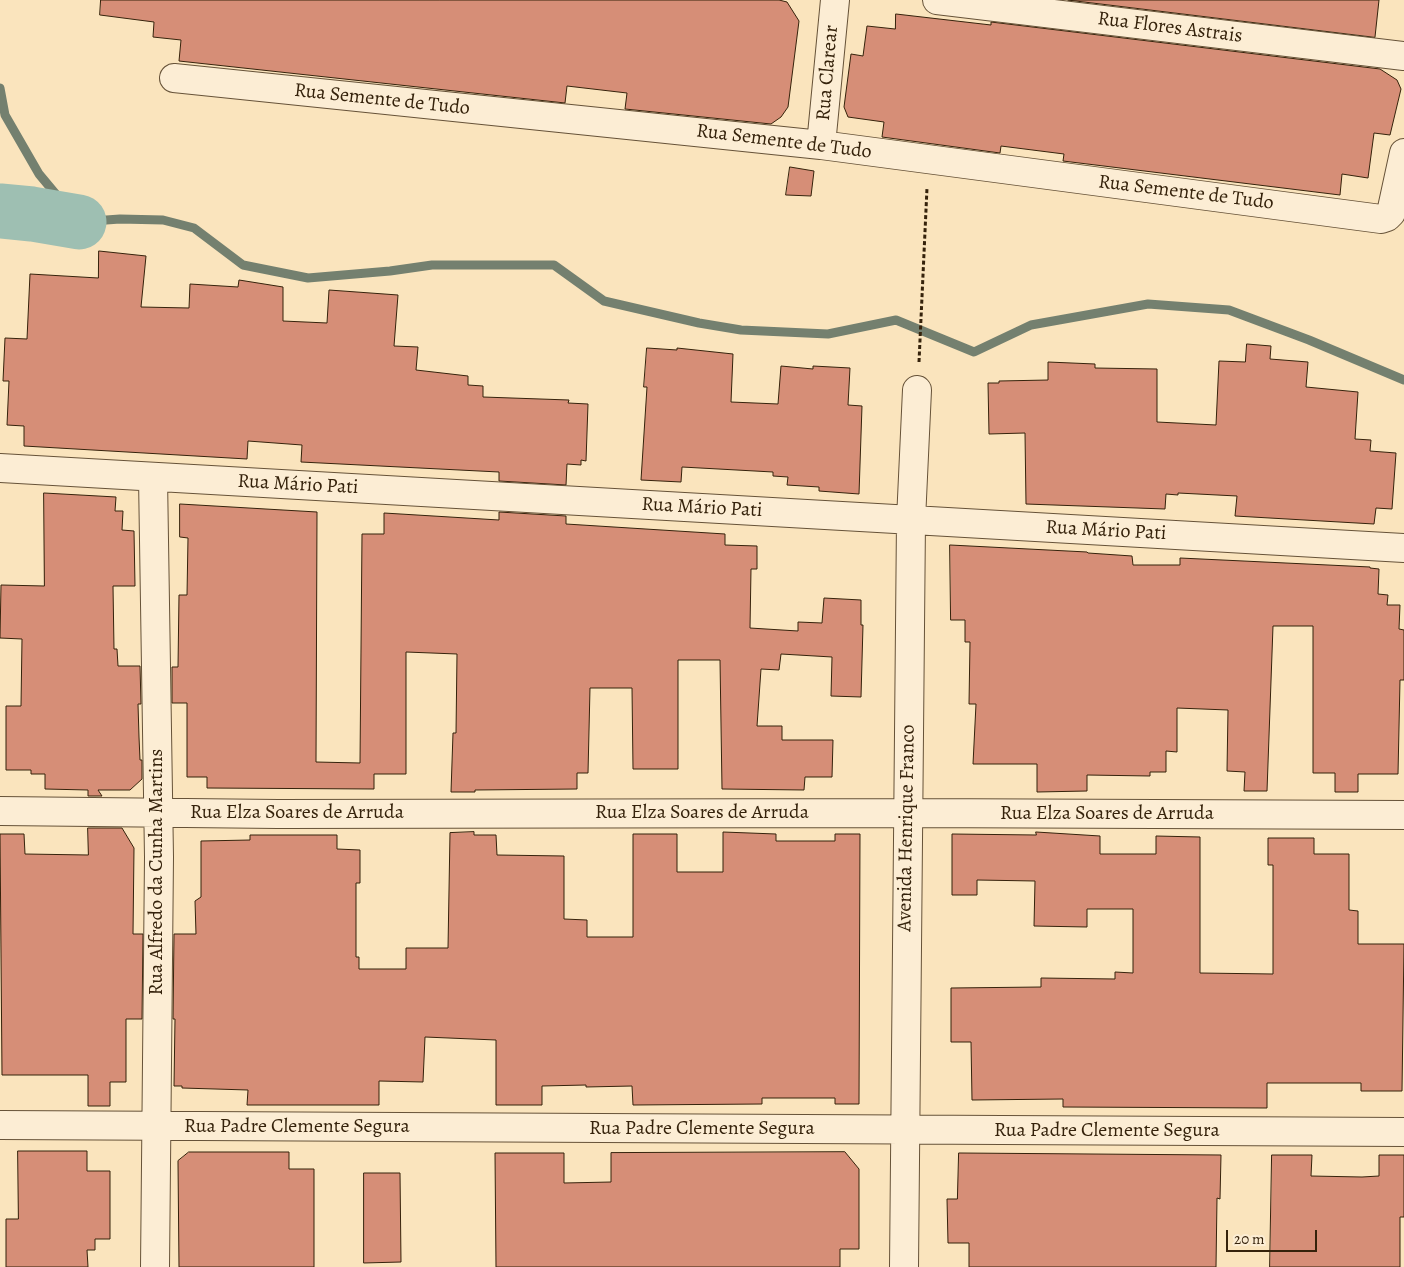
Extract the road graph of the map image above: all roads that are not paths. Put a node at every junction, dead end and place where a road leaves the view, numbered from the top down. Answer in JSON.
{"nodes":[{"id":1,"x":834,"y":0,"type":"edge"},
{"id":2,"x":937,"y":0,"type":"edge"},
{"id":3,"x":1404,"y":56,"type":"edge"},
{"id":4,"x":174,"y":78,"type":"dead end"},
{"id":5,"x":821,"y":145,"type":"junction"},
{"id":6,"x":1404,"y":153,"type":"edge"},
{"id":7,"x":918,"y":390,"type":"road end"},
{"id":8,"x":0,"y":468,"type":"edge"},
{"id":9,"x":153,"y":477,"type":"junction"},
{"id":10,"x":911,"y":520,"type":"junction"},
{"id":11,"x":1404,"y":548,"type":"edge"},
{"id":12,"x":0,"y":811,"type":"edge"},
{"id":13,"x":159,"y":812,"type":"junction"},
{"id":14,"x":908,"y":813,"type":"junction"},
{"id":15,"x":1404,"y":815,"type":"edge"},
{"id":16,"x":0,"y":1126,"type":"edge"},
{"id":17,"x":155,"y":1126,"type":"junction"},
{"id":18,"x":904,"y":1131,"type":"junction"},
{"id":19,"x":1404,"y":1132,"type":"edge"},
{"id":20,"x":155,"y":1267,"type":"edge"},
{"id":21,"x":904,"y":1267,"type":"edge"}],
"edges":[{"from":1,"to":5,"type":"street","name":"Rua Clarear"},
{"from":2,"to":3,"type":"street","name":"Rua Flores Astrais"},
{"from":4,"to":5,"type":"street","name":"Rua Semente de Tudo"},
{"from":5,"to":6,"type":"street","name":"Rua Semente de Tudo"},
{"from":7,"to":10,"type":"street","name":"Avenida Henrique Franco"},
{"from":8,"to":9,"type":"street","name":"Rua Mário Pati"},
{"from":9,"to":10,"type":"street","name":"Rua Mário Pati"},
{"from":9,"to":13,"type":"street","name":"Rua Alfredo da Cunha Martins"},
{"from":10,"to":11,"type":"street","name":"Rua Mário Pati"},
{"from":10,"to":14,"type":"street","name":"Avenida Henrique Franco"},
{"from":12,"to":13,"type":"street","name":"Rua Elza Soares de Arruda"},
{"from":13,"to":14,"type":"street","name":"Rua Elza Soares de Arruda"},
{"from":13,"to":17,"type":"street","name":"Rua Alfredo da Cunha Martins"},
{"from":14,"to":15,"type":"street","name":"Rua Elza Soares de Arruda"},
{"from":14,"to":18,"type":"street","name":"Avenida Henrique Franco"},
{"from":16,"to":17,"type":"street","name":"Rua Padre Clemente Segura"},
{"from":17,"to":18,"type":"street","name":"Rua Padre Clemente Segura"},
{"from":17,"to":20,"type":"street","name":"Rua Alfredo da Cunha Martins"},
{"from":18,"to":19,"type":"street","name":"Rua Padre Clemente Segura"},
{"from":18,"to":21,"type":"street","name":"Avenida Henrique Franco"}]}
